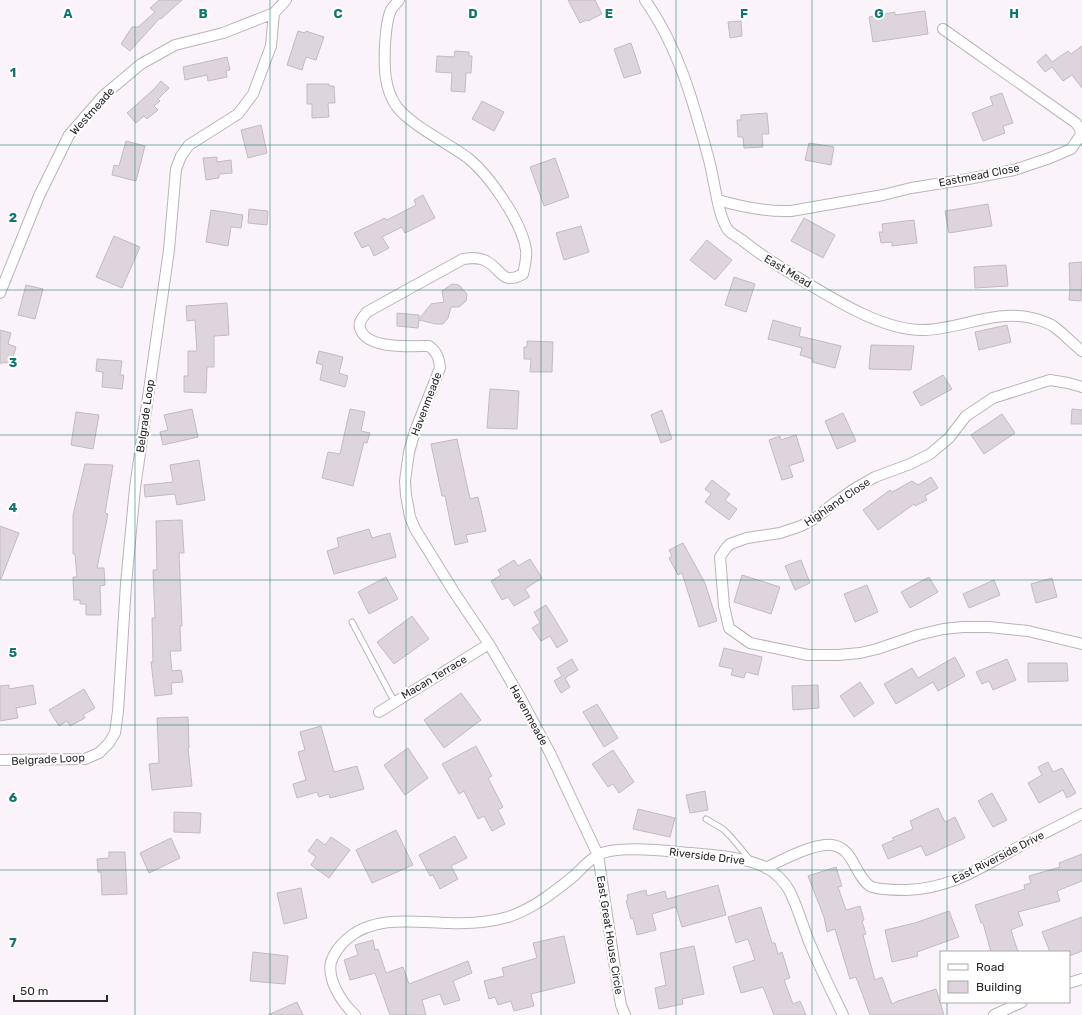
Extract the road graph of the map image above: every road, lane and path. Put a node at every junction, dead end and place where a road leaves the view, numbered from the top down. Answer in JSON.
{"nodes":[{"id":1,"x":286,"y":0,"type":"edge"},
{"id":2,"x":399,"y":0,"type":"edge"},
{"id":3,"x":645,"y":0,"type":"edge"},
{"id":4,"x":274,"y":13,"type":"junction"},
{"id":5,"x":943,"y":29,"type":"dead end"},
{"id":6,"x":718,"y":200,"type":"junction"},
{"id":7,"x":0,"y":293,"type":"edge"},
{"id":8,"x":1082,"y":351,"type":"edge"},
{"id":9,"x":1082,"y":387,"type":"edge"},
{"id":10,"x":352,"y":622,"type":"dead end"},
{"id":11,"x":489,"y":644,"type":"junction"},
{"id":12,"x":1082,"y":644,"type":"edge"},
{"id":13,"x":394,"y":701,"type":"junction"},
{"id":14,"x":379,"y":712,"type":"dead end"},
{"id":15,"x":0,"y":760,"type":"edge"},
{"id":16,"x":1082,"y":814,"type":"edge"},
{"id":17,"x":706,"y":819,"type":"dead end"},
{"id":18,"x":598,"y":855,"type":"junction"},
{"id":19,"x":752,"y":863,"type":"junction"},
{"id":20,"x":766,"y":868,"type":"junction"},
{"id":21,"x":1082,"y":978,"type":"edge"},
{"id":22,"x":1070,"y":983,"type":"edge"},
{"id":23,"x":1020,"y":1003,"type":"edge"},
{"id":24,"x":355,"y":1015,"type":"edge"},
{"id":25,"x":625,"y":1015,"type":"edge"},
{"id":26,"x":843,"y":1015,"type":"edge"},
{"id":27,"x":994,"y":1015,"type":"edge"}],
"edges":[{"from":1,"to":4,"type":"street","name":"Westmeade"},
{"from":2,"to":11,"type":"street","name":"Havenmeade"},
{"from":3,"to":6,"type":"street","name":"East Mead"},
{"from":4,"to":7,"type":"street","name":"Westmeade"},
{"from":4,"to":15,"type":"street","name":"Belgrade Loop"},
{"from":5,"to":6,"type":"street","name":"Eastmead Close"},
{"from":6,"to":8,"type":"street","name":"East Mead"},
{"from":9,"to":12,"type":"street","name":"Highland Close"},
{"from":10,"to":13,"type":"lane"},
{"from":11,"to":13,"type":"street","name":"Macan Terrace"},
{"from":11,"to":18,"type":"street","name":"Havenmeade"},
{"from":13,"to":14,"type":"street","name":"Macan Terrace"},
{"from":16,"to":20,"type":"street","name":"East Riverside Drive"},
{"from":17,"to":19,"type":"lane"},
{"from":18,"to":19,"type":"street","name":"Riverside Drive"},
{"from":18,"to":24,"type":"street"},
{"from":18,"to":25,"type":"street","name":"East Great House Circle"},
{"from":19,"to":20,"type":"street","name":"Riverside Drive"},
{"from":20,"to":26,"type":"street","name":"Riverside Drive"},
{"from":21,"to":22,"type":"street"},
{"from":23,"to":27,"type":"street"}]}
